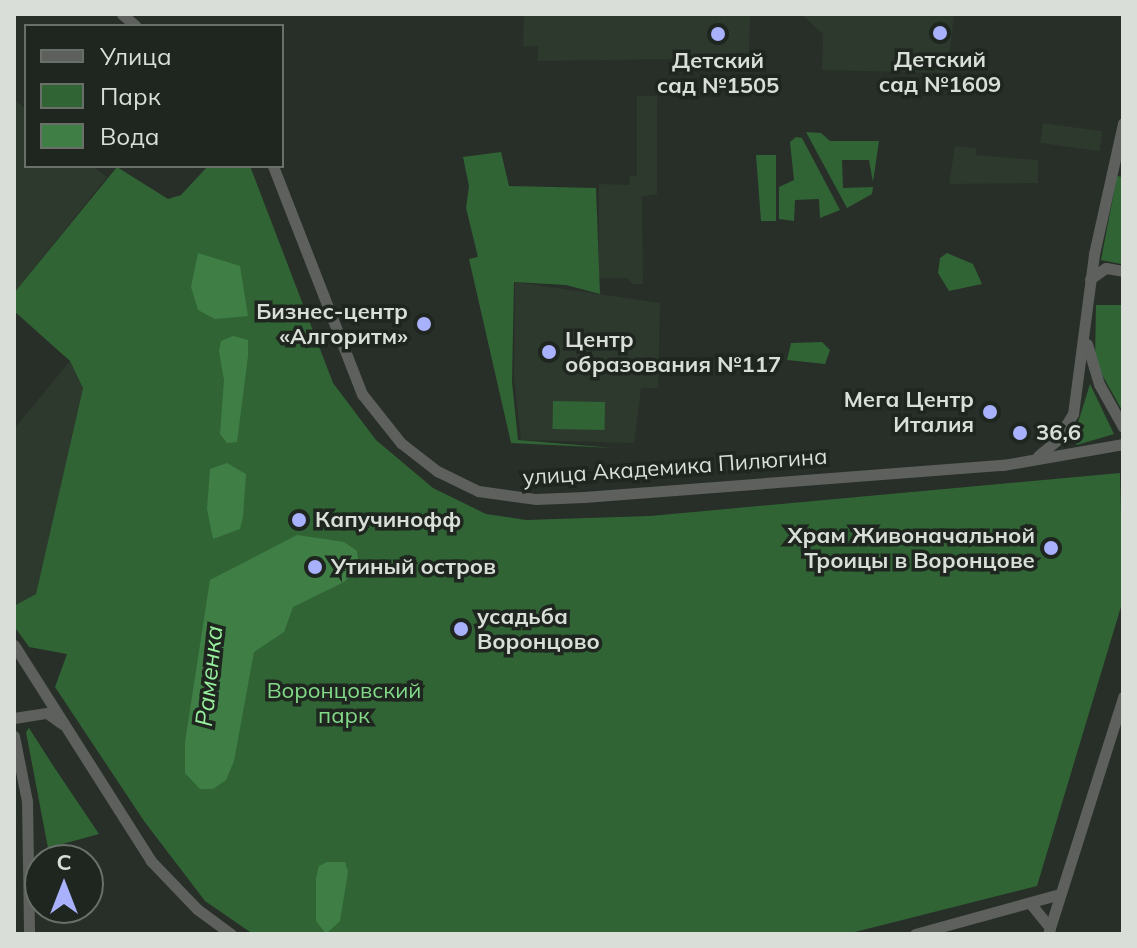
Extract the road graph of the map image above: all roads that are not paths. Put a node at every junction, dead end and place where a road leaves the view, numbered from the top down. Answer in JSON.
{"nodes":[{"id":1,"x":1123,"y":123,"type":"edge"},
{"id":2,"x":274,"y":168,"type":"edge"},
{"id":3,"x":1123,"y":271,"type":"edge"},
{"id":4,"x":1090,"y":279,"type":"junction"},
{"id":5,"x":1085,"y":336,"type":"junction"},
{"id":6,"x":1073,"y":414,"type":"junction"},
{"id":7,"x":1123,"y":427,"type":"edge"},
{"id":8,"x":1123,"y":444,"type":"edge"},
{"id":9,"x":1087,"y":450,"type":"junction"},
{"id":10,"x":1033,"y":459,"type":"junction"},
{"id":11,"x":14,"y":645,"type":"edge"},
{"id":12,"x":1122,"y":700,"type":"edge"},
{"id":13,"x":14,"y":718,"type":"edge"},
{"id":14,"x":71,"y":733,"type":"junction"},
{"id":15,"x":14,"y":736,"type":"edge"},
{"id":16,"x":1060,"y":894,"type":"junction"},
{"id":17,"x":1030,"y":903,"type":"junction"},
{"id":18,"x":1049,"y":931,"type":"edge"},
{"id":19,"x":29,"y":934,"type":"edge"},
{"id":20,"x":231,"y":934,"type":"edge"},
{"id":21,"x":915,"y":934,"type":"edge"}],
"edges":[{"from":1,"to":4,"type":"street"},
{"from":2,"to":10,"type":"street","name":"улица Академика Пилюгина"},
{"from":3,"to":4,"type":"street"},
{"from":4,"to":5,"type":"street"},
{"from":5,"to":6,"type":"street"},
{"from":5,"to":7,"type":"street"},
{"from":6,"to":9,"type":"street"},
{"from":6,"to":10,"type":"street"},
{"from":8,"to":9,"type":"street","name":"улица Академика Пилюгина"},
{"from":9,"to":10,"type":"street","name":"улица Академика Пилюгина"},
{"from":11,"to":14,"type":"street"},
{"from":12,"to":16,"type":"street"},
{"from":13,"to":14,"type":"street"},
{"from":14,"to":20,"type":"street"},
{"from":15,"to":19,"type":"street"},
{"from":16,"to":17,"type":"street"},
{"from":16,"to":18,"type":"street"},
{"from":17,"to":18,"type":"street"},
{"from":17,"to":21,"type":"street"}]}
